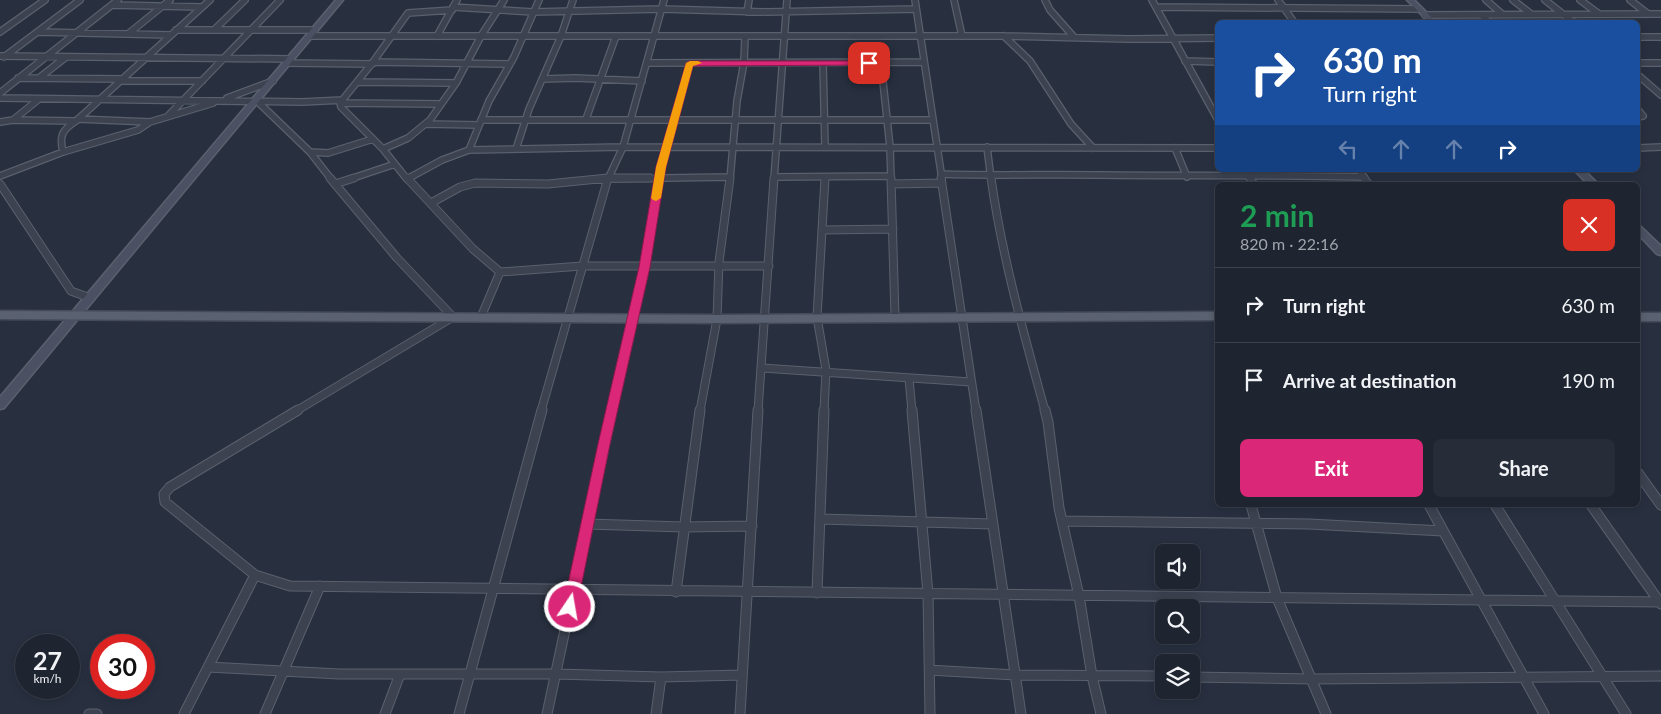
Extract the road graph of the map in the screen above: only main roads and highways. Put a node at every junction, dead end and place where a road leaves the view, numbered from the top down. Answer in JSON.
{"nodes":[{"id":1,"x":0,"y":315,"type":"edge"},
{"id":2,"x":1215,"y":316,"type":"edge"},
{"id":3,"x":1640,"y":317,"type":"edge"},
{"id":4,"x":1661,"y":317,"type":"edge"}],
"edges":[{"from":1,"to":2,"type":"main road"},
{"from":3,"to":4,"type":"main road"}]}
